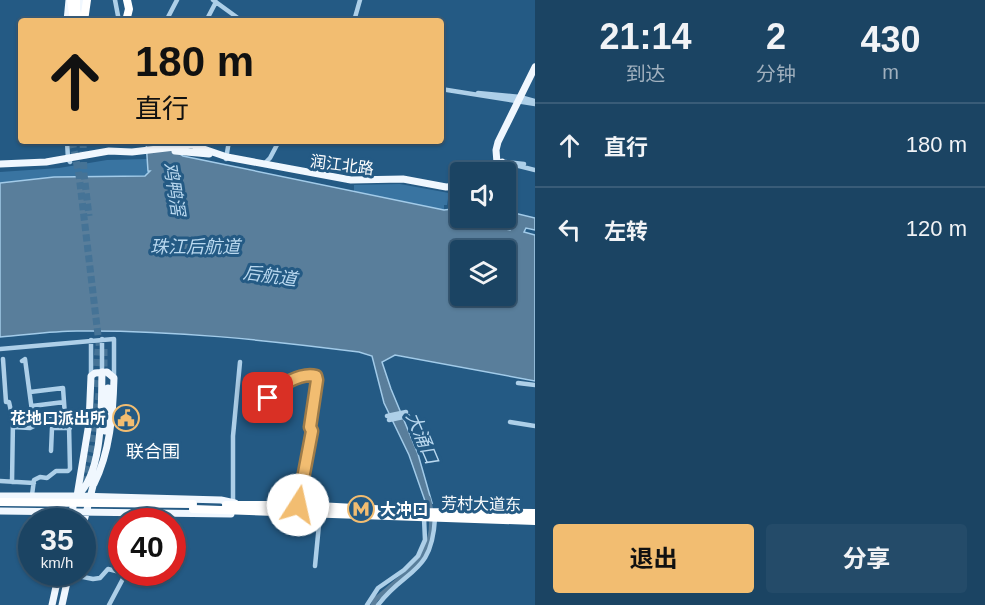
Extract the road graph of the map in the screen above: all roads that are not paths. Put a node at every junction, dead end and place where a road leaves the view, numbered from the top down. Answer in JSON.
{"nodes":[{"id":1,"x":72,"y":0,"type":"edge"},
{"id":2,"x":82,"y":0,"type":"edge"},
{"id":3,"x":87,"y":0,"type":"edge"},
{"id":4,"x":115,"y":0,"type":"edge"},
{"id":5,"x":127,"y":0,"type":"edge"},
{"id":6,"x":132,"y":0,"type":"edge"},
{"id":7,"x":177,"y":0,"type":"edge"},
{"id":8,"x":360,"y":0,"type":"edge"},
{"id":9,"x":215,"y":1,"type":"edge"},
{"id":10,"x":73,"y":18,"type":"edge"},
{"id":11,"x":74,"y":18,"type":"edge"},
{"id":12,"x":85,"y":18,"type":"edge"},
{"id":13,"x":118,"y":18,"type":"edge"},
{"id":14,"x":127,"y":18,"type":"edge"},
{"id":15,"x":131,"y":18,"type":"edge"},
{"id":16,"x":168,"y":18,"type":"edge"},
{"id":17,"x":207,"y":18,"type":"edge"},
{"id":18,"x":238,"y":18,"type":"edge"},
{"id":19,"x":355,"y":18,"type":"edge"},
{"id":20,"x":535,"y":67,"type":"edge"},
{"id":21,"x":535,"y":77,"type":"edge"},
{"id":22,"x":444,"y":87,"type":"edge"},
{"id":23,"x":522,"y":99,"type":"junction"},
{"id":24,"x":535,"y":102,"type":"edge"},
{"id":25,"x":68,"y":144,"type":"edge"},
{"id":26,"x":228,"y":144,"type":"edge"},
{"id":27,"x":277,"y":144,"type":"edge"},
{"id":28,"x":224,"y":158,"type":"junction"},
{"id":29,"x":70,"y":160,"type":"junction"},
{"id":30,"x":500,"y":162,"type":"edge"},
{"id":31,"x":264,"y":164,"type":"junction"},
{"id":32,"x":516,"y":165,"type":"edge"},
{"id":33,"x":0,"y":166,"type":"edge"},
{"id":34,"x":535,"y":168,"type":"edge"},
{"id":35,"x":450,"y":187,"type":"edge"},
{"id":36,"x":450,"y":190,"type":"edge"},
{"id":37,"x":102,"y":339,"type":"junction"},
{"id":38,"x":91,"y":340,"type":"junction"},
{"id":39,"x":0,"y":349,"type":"edge"},
{"id":40,"x":3,"y":359,"type":"dead end"},
{"id":41,"x":22,"y":360,"type":"dead end"},
{"id":42,"x":240,"y":362,"type":"dead end"},
{"id":43,"x":102,"y":372,"type":"junction"},
{"id":44,"x":91,"y":376,"type":"junction"},
{"id":45,"x":114,"y":378,"type":"junction"},
{"id":46,"x":518,"y":383,"type":"dead end"},
{"id":47,"x":535,"y":386,"type":"edge"},
{"id":48,"x":95,"y":387,"type":"tunnel mouth"},
{"id":49,"x":108,"y":388,"type":"dead end"},
{"id":50,"x":30,"y":393,"type":"junction"},
{"id":51,"x":64,"y":402,"type":"junction"},
{"id":52,"x":266,"y":404,"type":"dead end"},
{"id":53,"x":32,"y":406,"type":"junction"},
{"id":54,"x":407,"y":414,"type":"dead end"},
{"id":55,"x":64,"y":415,"type":"junction"},
{"id":56,"x":33,"y":417,"type":"junction"},
{"id":57,"x":388,"y":418,"type":"dead end"},
{"id":58,"x":510,"y":422,"type":"dead end"},
{"id":59,"x":535,"y":426,"type":"edge"},
{"id":60,"x":12,"y":427,"type":"junction"},
{"id":61,"x":70,"y":428,"type":"junction"},
{"id":62,"x":51,"y":451,"type":"dead end"},
{"id":63,"x":0,"y":482,"type":"edge"},
{"id":64,"x":12,"y":482,"type":"junction"},
{"id":65,"x":34,"y":483,"type":"junction"},
{"id":66,"x":94,"y":484,"type":"junction"},
{"id":67,"x":32,"y":495,"type":"junction"},
{"id":68,"x":0,"y":496,"type":"edge"},
{"id":69,"x":76,"y":496,"type":"junction"},
{"id":70,"x":91,"y":496,"type":"junction"},
{"id":71,"x":118,"y":498,"type":"junction"},
{"id":72,"x":0,"y":502,"type":"edge"},
{"id":73,"x":233,"y":502,"type":"junction"},
{"id":74,"x":297,"y":505,"type":"junction"},
{"id":75,"x":193,"y":507,"type":"junction"},
{"id":76,"x":73,"y":508,"type":"tunnel mouth"},
{"id":77,"x":88,"y":508,"type":"tunnel mouth"},
{"id":78,"x":117,"y":508,"type":"edge"},
{"id":79,"x":247,"y":508,"type":"junction"},
{"id":80,"x":0,"y":509,"type":"edge"},
{"id":81,"x":18,"y":510,"type":"edge"},
{"id":82,"x":186,"y":513,"type":"edge"},
{"id":83,"x":535,"y":513,"type":"edge"},
{"id":84,"x":320,"y":514,"type":"junction"},
{"id":85,"x":431,"y":516,"type":"junction"},
{"id":86,"x":535,"y":521,"type":"edge"},
{"id":87,"x":315,"y":566,"type":"dead end"},
{"id":88,"x":108,"y":569,"type":"edge"},
{"id":89,"x":96,"y":579,"type":"edge"},
{"id":90,"x":56,"y":586,"type":"edge"},
{"id":91,"x":66,"y":586,"type":"edge"},
{"id":92,"x":68,"y":586,"type":"edge"},
{"id":93,"x":117,"y":586,"type":"edge"},
{"id":94,"x":52,"y":605,"type":"edge"},
{"id":95,"x":60,"y":605,"type":"edge"},
{"id":96,"x":66,"y":605,"type":"edge"},
{"id":97,"x":109,"y":605,"type":"edge"},
{"id":98,"x":367,"y":605,"type":"edge"},
{"id":99,"x":378,"y":605,"type":"edge"}],
"edges":[{"from":1,"to":10,"type":"highway","bridge":true},
{"from":2,"to":11,"type":"main road"},
{"from":3,"to":12,"type":"highway"},
{"from":4,"to":13,"type":"street"},
{"from":5,"to":14,"type":"highway"},
{"from":6,"to":15,"type":"highway"},
{"from":7,"to":16,"type":"street"},
{"from":8,"to":19,"type":"street"},
{"from":9,"to":17,"type":"street"},
{"from":9,"to":18,"type":"street"},
{"from":20,"to":23,"type":"main road"},
{"from":21,"to":23,"type":"main road"},
{"from":22,"to":23,"type":"street"},
{"from":23,"to":24,"type":"street"},
{"from":23,"to":30,"type":"main road"},
{"from":25,"to":29,"type":"street"},
{"from":26,"to":28,"type":"street"},
{"from":27,"to":31,"type":"street"},
{"from":28,"to":29,"type":"main road"},
{"from":28,"to":31,"type":"main road","name":"润江北路"},
{"from":28,"to":36,"type":"main road","name":"润江北路"},
{"from":29,"to":33,"type":"main road"},
{"from":31,"to":35,"type":"main road","name":"润江北路"},
{"from":32,"to":34,"type":"street"},
{"from":37,"to":38,"type":"street"},
{"from":37,"to":43,"type":"street"},
{"from":37,"to":45,"type":"street"},
{"from":38,"to":39,"type":"street"},
{"from":38,"to":44,"type":"street"},
{"from":40,"to":60,"type":"street"},
{"from":41,"to":50,"type":"street"},
{"from":42,"to":73,"type":"street"},
{"from":43,"to":44,"type":"main road"},
{"from":43,"to":45,"type":"main road"},
{"from":43,"to":69,"type":"main road"},
{"from":44,"to":69,"type":"main road"},
{"from":45,"to":66,"type":"main road"},
{"from":46,"to":47,"type":"street"},
{"from":48,"to":69,"type":"main road"},
{"from":49,"to":66,"type":"main road"},
{"from":50,"to":51,"type":"street"},
{"from":50,"to":53,"type":"street"},
{"from":51,"to":53,"type":"street"},
{"from":51,"to":55,"type":"street"},
{"from":52,"to":74,"type":"street"},
{"from":53,"to":56,"type":"street"},
{"from":54,"to":57,"type":"street"},
{"from":55,"to":56,"type":"street"},
{"from":55,"to":61,"type":"street"},
{"from":56,"to":60,"type":"street"},
{"from":58,"to":59,"type":"street"},
{"from":60,"to":64,"type":"street"},
{"from":61,"to":62,"type":"street"},
{"from":61,"to":65,"type":"street"},
{"from":63,"to":64,"type":"street"},
{"from":64,"to":65,"type":"street"},
{"from":65,"to":67,"type":"street"},
{"from":66,"to":70,"type":"main road"},
{"from":67,"to":68,"type":"main road","name":"芳村大道东"},
{"from":67,"to":69,"type":"main road","name":"芳村大道东"},
{"from":69,"to":70,"type":"main road","name":"芳村大道东"},
{"from":69,"to":76,"type":"main road"},
{"from":70,"to":71,"type":"main road","name":"芳村大道东"},
{"from":70,"to":77,"type":"main road"},
{"from":71,"to":73,"type":"main road","name":"芳村大道东"},
{"from":71,"to":78,"type":"main road"},
{"from":72,"to":75,"type":"highway","name":"芳村大道东","bridge":true},
{"from":73,"to":79,"type":"main road","name":"芳村大道东"},
{"from":74,"to":79,"type":"highway","name":"芳村大道东"},
{"from":74,"to":85,"type":"highway","name":"芳村大道东"},
{"from":75,"to":79,"type":"highway","name":"芳村大道东"},
{"from":75,"to":80,"type":"highway","name":"芳村大道东","bridge":true},
{"from":79,"to":82,"type":"main road","name":"芳村大道东"},
{"from":79,"to":84,"type":"highway","name":"芳村大道东"},
{"from":80,"to":81,"type":"main road","name":"芳村大道东"},
{"from":83,"to":85,"type":"highway","name":"芳村大道东"},
{"from":84,"to":85,"type":"highway","name":"芳村大道东"},
{"from":84,"to":87,"type":"street"},
{"from":85,"to":86,"type":"highway","name":"芳村大道东"},
{"from":85,"to":98,"type":"street"},
{"from":85,"to":99,"type":"street"},
{"from":88,"to":89,"type":"street"},
{"from":90,"to":94,"type":"main road"},
{"from":91,"to":95,"type":"main road"},
{"from":92,"to":96,"type":"main road"},
{"from":93,"to":97,"type":"street"}]}
